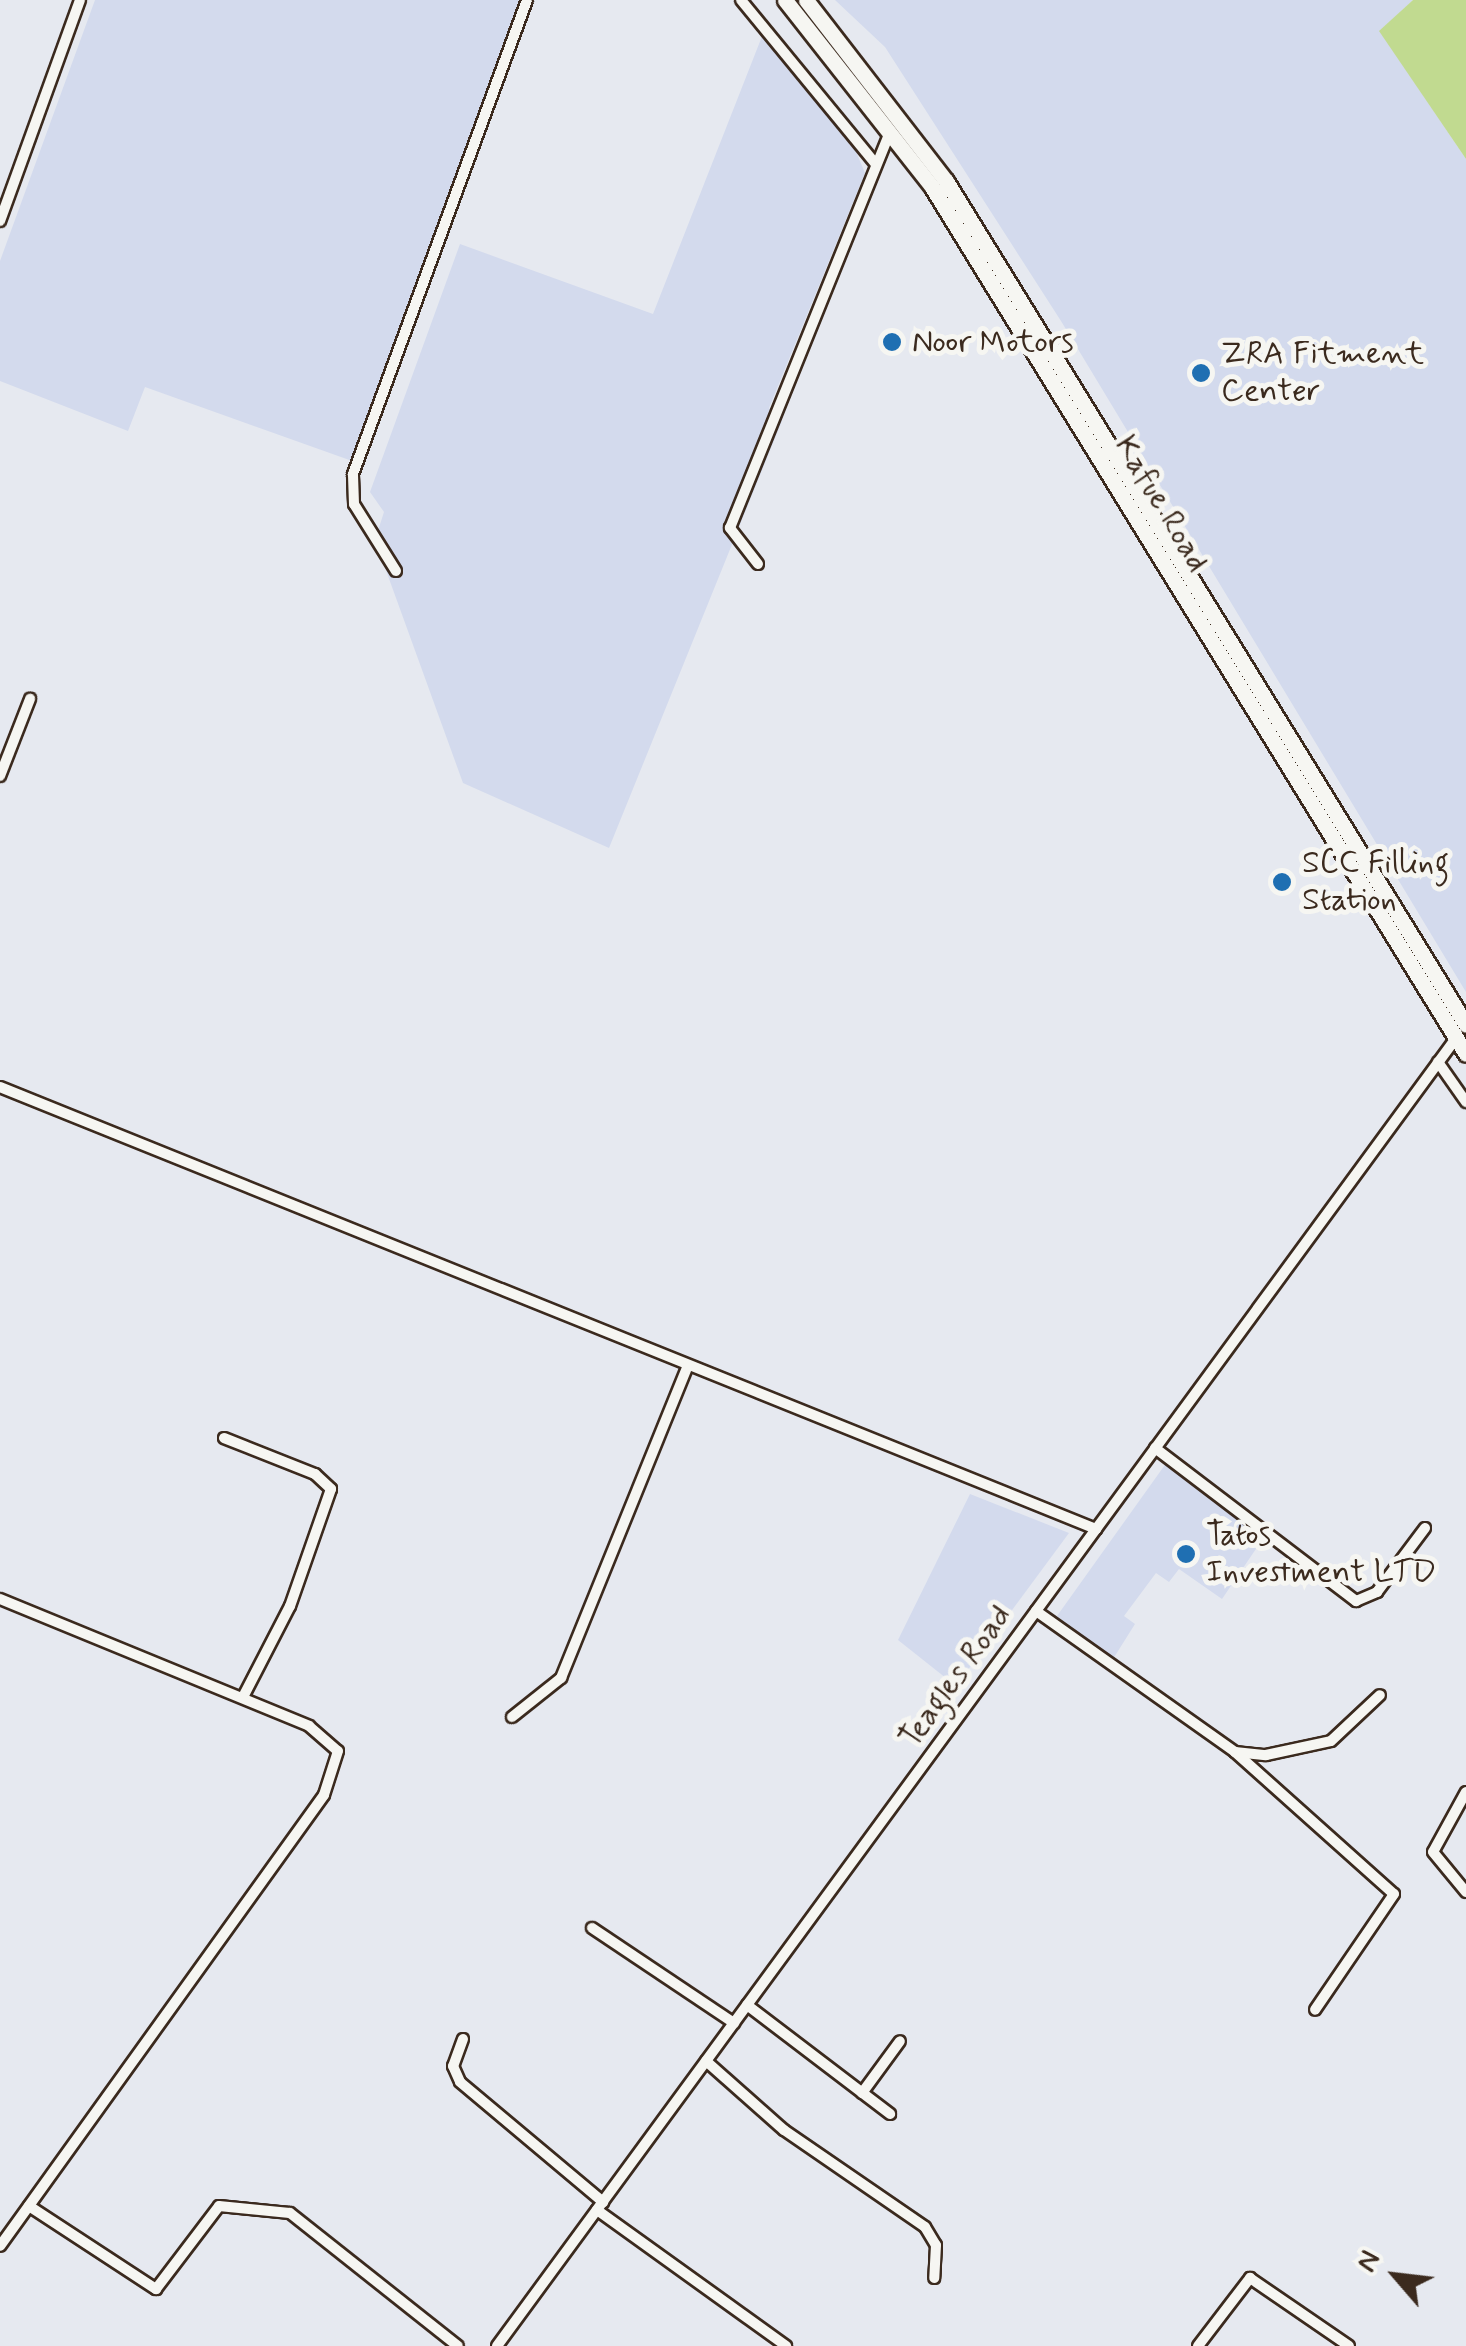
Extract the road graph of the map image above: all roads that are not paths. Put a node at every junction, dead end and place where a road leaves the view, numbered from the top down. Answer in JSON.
{"nodes":[{"id":1,"x":80,"y":0,"type":"edge"},
{"id":2,"x":527,"y":0,"type":"edge"},
{"id":3,"x":741,"y":0,"type":"edge"},
{"id":4,"x":785,"y":0,"type":"edge"},
{"id":5,"x":806,"y":0,"type":"edge"},
{"id":6,"x":892,"y":129,"type":"junction"},
{"id":7,"x":875,"y":163,"type":"junction"},
{"id":8,"x":0,"y":221,"type":"edge"},
{"id":9,"x":758,"y":564,"type":"dead end"},
{"id":10,"x":396,"y":570,"type":"dead end"},
{"id":11,"x":30,"y":699,"type":"dead end"},
{"id":12,"x":0,"y":776,"type":"edge"},
{"id":13,"x":1461,"y":1032,"type":"edge"},
{"id":14,"x":1466,"y":1054,"type":"edge"},
{"id":15,"x":1438,"y":1062,"type":"junction"},
{"id":16,"x":0,"y":1087,"type":"edge"},
{"id":17,"x":1466,"y":1102,"type":"edge"},
{"id":18,"x":688,"y":1366,"type":"junction"},
{"id":19,"x":224,"y":1438,"type":"dead end"},
{"id":20,"x":1156,"y":1448,"type":"junction"},
{"id":21,"x":1425,"y":1528,"type":"dead end"},
{"id":22,"x":1096,"y":1529,"type":"junction"},
{"id":23,"x":3,"y":1600,"type":"edge"},
{"id":24,"x":1036,"y":1611,"type":"junction"},
{"id":25,"x":0,"y":1614,"type":"edge"},
{"id":26,"x":1380,"y":1695,"type":"dead end"},
{"id":27,"x":243,"y":1697,"type":"junction"},
{"id":28,"x":512,"y":1717,"type":"dead end"},
{"id":29,"x":1235,"y":1752,"type":"junction"},
{"id":30,"x":1466,"y":1792,"type":"edge"},
{"id":31,"x":1466,"y":1892,"type":"edge"},
{"id":32,"x":592,"y":1928,"type":"dead end"},
{"id":33,"x":747,"y":2005,"type":"junction"},
{"id":34,"x":1315,"y":2010,"type":"dead end"},
{"id":35,"x":734,"y":2023,"type":"junction"},
{"id":36,"x":463,"y":2039,"type":"dead end"},
{"id":37,"x":900,"y":2041,"type":"dead end"},
{"id":38,"x":706,"y":2061,"type":"junction"},
{"id":39,"x":862,"y":2093,"type":"junction"},
{"id":40,"x":890,"y":2114,"type":"dead end"},
{"id":41,"x":29,"y":2206,"type":"junction"},
{"id":42,"x":600,"y":2206,"type":"junction"},
{"id":43,"x":0,"y":2246,"type":"edge"},
{"id":44,"x":934,"y":2278,"type":"dead end"},
{"id":45,"x":458,"y":2346,"type":"edge"},
{"id":46,"x":497,"y":2346,"type":"edge"},
{"id":47,"x":786,"y":2346,"type":"edge"},
{"id":48,"x":1198,"y":2346,"type":"edge"},
{"id":49,"x":1349,"y":2346,"type":"edge"}],
"edges":[{"from":1,"to":8,"type":"street"},
{"from":2,"to":10,"type":"street"},
{"from":3,"to":7,"type":"street"},
{"from":4,"to":6,"type":"main road","name":"Kafue Road"},
{"from":5,"to":13,"type":"main road","name":"Kafue Road"},
{"from":6,"to":7,"type":"street"},
{"from":6,"to":13,"type":"main road","name":"Kafue Road"},
{"from":7,"to":9,"type":"street"},
{"from":11,"to":12,"type":"street"},
{"from":13,"to":14,"type":"main road","name":"Kafue Road"},
{"from":13,"to":15,"type":"street","name":"Teagles Road"},
{"from":15,"to":17,"type":"street"},
{"from":15,"to":20,"type":"street","name":"Teagles Road"},
{"from":16,"to":18,"type":"street"},
{"from":18,"to":22,"type":"street"},
{"from":18,"to":28,"type":"street"},
{"from":19,"to":27,"type":"street"},
{"from":20,"to":21,"type":"street"},
{"from":20,"to":22,"type":"street","name":"Teagles Road"},
{"from":22,"to":24,"type":"street","name":"Teagles Road"},
{"from":23,"to":25,"type":"street"},
{"from":23,"to":27,"type":"street"},
{"from":24,"to":29,"type":"street"},
{"from":24,"to":33,"type":"street","name":"Teagles Road"},
{"from":26,"to":29,"type":"street"},
{"from":27,"to":41,"type":"street"},
{"from":29,"to":34,"type":"street"},
{"from":30,"to":31,"type":"street"},
{"from":32,"to":35,"type":"street"},
{"from":33,"to":35,"type":"street","name":"Teagles Road"},
{"from":33,"to":39,"type":"street"},
{"from":35,"to":38,"type":"street","name":"Teagles Road"},
{"from":36,"to":42,"type":"street"},
{"from":37,"to":39,"type":"street"},
{"from":38,"to":42,"type":"street","name":"Teagles Road"},
{"from":38,"to":44,"type":"street"},
{"from":39,"to":40,"type":"street"},
{"from":41,"to":43,"type":"street"},
{"from":41,"to":45,"type":"street"},
{"from":42,"to":46,"type":"street","name":"Teagles Road"},
{"from":42,"to":47,"type":"street"},
{"from":48,"to":49,"type":"street"}]}
